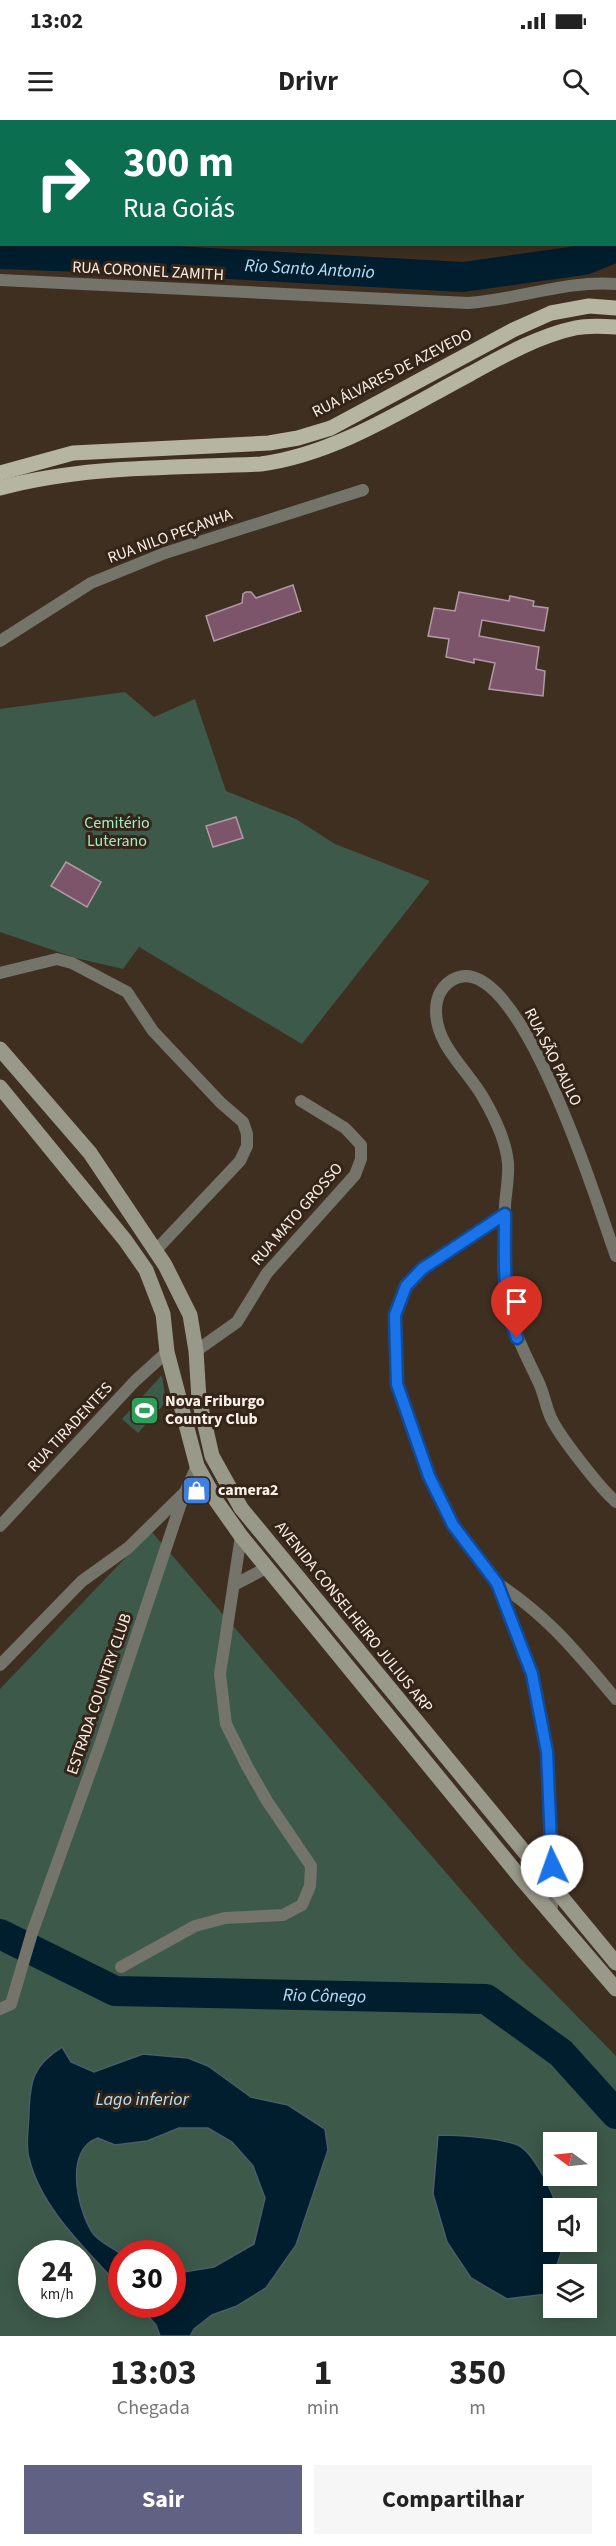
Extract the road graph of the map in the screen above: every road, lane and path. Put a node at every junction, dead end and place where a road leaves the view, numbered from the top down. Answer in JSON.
{"nodes":[{"id":1,"x":0,"y":279,"type":"edge"},
{"id":2,"x":616,"y":284,"type":"edge"},
{"id":3,"x":616,"y":308,"type":"edge"},
{"id":4,"x":616,"y":327,"type":"edge"},
{"id":5,"x":0,"y":473,"type":"edge"},
{"id":6,"x":0,"y":488,"type":"edge"},
{"id":7,"x":363,"y":490,"type":"dead end"},
{"id":8,"x":0,"y":641,"type":"edge"},
{"id":9,"x":0,"y":973,"type":"edge"},
{"id":10,"x":0,"y":1049,"type":"edge"},
{"id":11,"x":0,"y":1087,"type":"edge"},
{"id":12,"x":301,"y":1101,"type":"dead end"},
{"id":13,"x":505,"y":1214,"type":"junction"},
{"id":14,"x":156,"y":1250,"type":"junction"},
{"id":15,"x":616,"y":1256,"type":"edge"},
{"id":16,"x":196,"y":1351,"type":"junction"},
{"id":17,"x":167,"y":1352,"type":"junction"},
{"id":18,"x":196,"y":1466,"type":"junction"},
{"id":19,"x":184,"y":1494,"type":"junction"},
{"id":20,"x":616,"y":1502,"type":"edge"},
{"id":21,"x":0,"y":1526,"type":"edge"},
{"id":22,"x":241,"y":1536,"type":"junction"},
{"id":23,"x":268,"y":1567,"type":"junction"},
{"id":24,"x":497,"y":1583,"type":"junction"},
{"id":25,"x":234,"y":1585,"type":"junction"},
{"id":26,"x":0,"y":1665,"type":"edge"},
{"id":27,"x":616,"y":1699,"type":"edge"},
{"id":28,"x":554,"y":1888,"type":"junction"},
{"id":29,"x":551,"y":1913,"type":"junction"},
{"id":30,"x":616,"y":1963,"type":"edge"},
{"id":31,"x":122,"y":1967,"type":"dead end"},
{"id":32,"x":616,"y":1989,"type":"edge"},
{"id":33,"x":0,"y":2008,"type":"edge"}],
"edges":[{"from":1,"to":2,"type":"street","name":"RUA CORONEL ZAMITH"},
{"from":3,"to":5,"type":"main road","name":"RUA ÁLVARES DE AZEVEDO"},
{"from":4,"to":6,"type":"main road"},
{"from":7,"to":8,"type":"street","name":"RUA NILO PEÇANHA"},
{"from":9,"to":14,"type":"street"},
{"from":10,"to":14,"type":"main road","name":"AVENIDA CONSELHEIRO JULIUS ARP"},
{"from":11,"to":17,"type":"main road"},
{"from":12,"to":16,"type":"street","name":"RUA MATO GROSSO"},
{"from":13,"to":15,"type":"street","name":"RUA SÃO PAULO"},
{"from":13,"to":20,"type":"street"},
{"from":13,"to":24,"type":"street"},
{"from":14,"to":16,"type":"main road","name":"AVENIDA CONSELHEIRO JULIUS ARP"},
{"from":16,"to":28,"type":"main road","name":"AVENIDA CONSELHEIRO JULIUS ARP"},
{"from":17,"to":18,"type":"main road"},
{"from":17,"to":21,"type":"street","name":"RUA TIRADENTES"},
{"from":18,"to":19,"type":"street","name":"ESTRADA COUNTRY CLUB"},
{"from":18,"to":22,"type":"main road"},
{"from":19,"to":26,"type":"street"},
{"from":19,"to":33,"type":"street","name":"ESTRADA COUNTRY CLUB"},
{"from":22,"to":23,"type":"main road"},
{"from":22,"to":25,"type":"street"},
{"from":23,"to":25,"type":"street"},
{"from":23,"to":29,"type":"main road"},
{"from":24,"to":27,"type":"street"},
{"from":24,"to":28,"type":"street"},
{"from":25,"to":31,"type":"street"},
{"from":28,"to":29,"type":"street"},
{"from":28,"to":30,"type":"main road","name":"AVENIDA CONSELHEIRO JULIUS ARP"},
{"from":29,"to":32,"type":"main road"}]}
